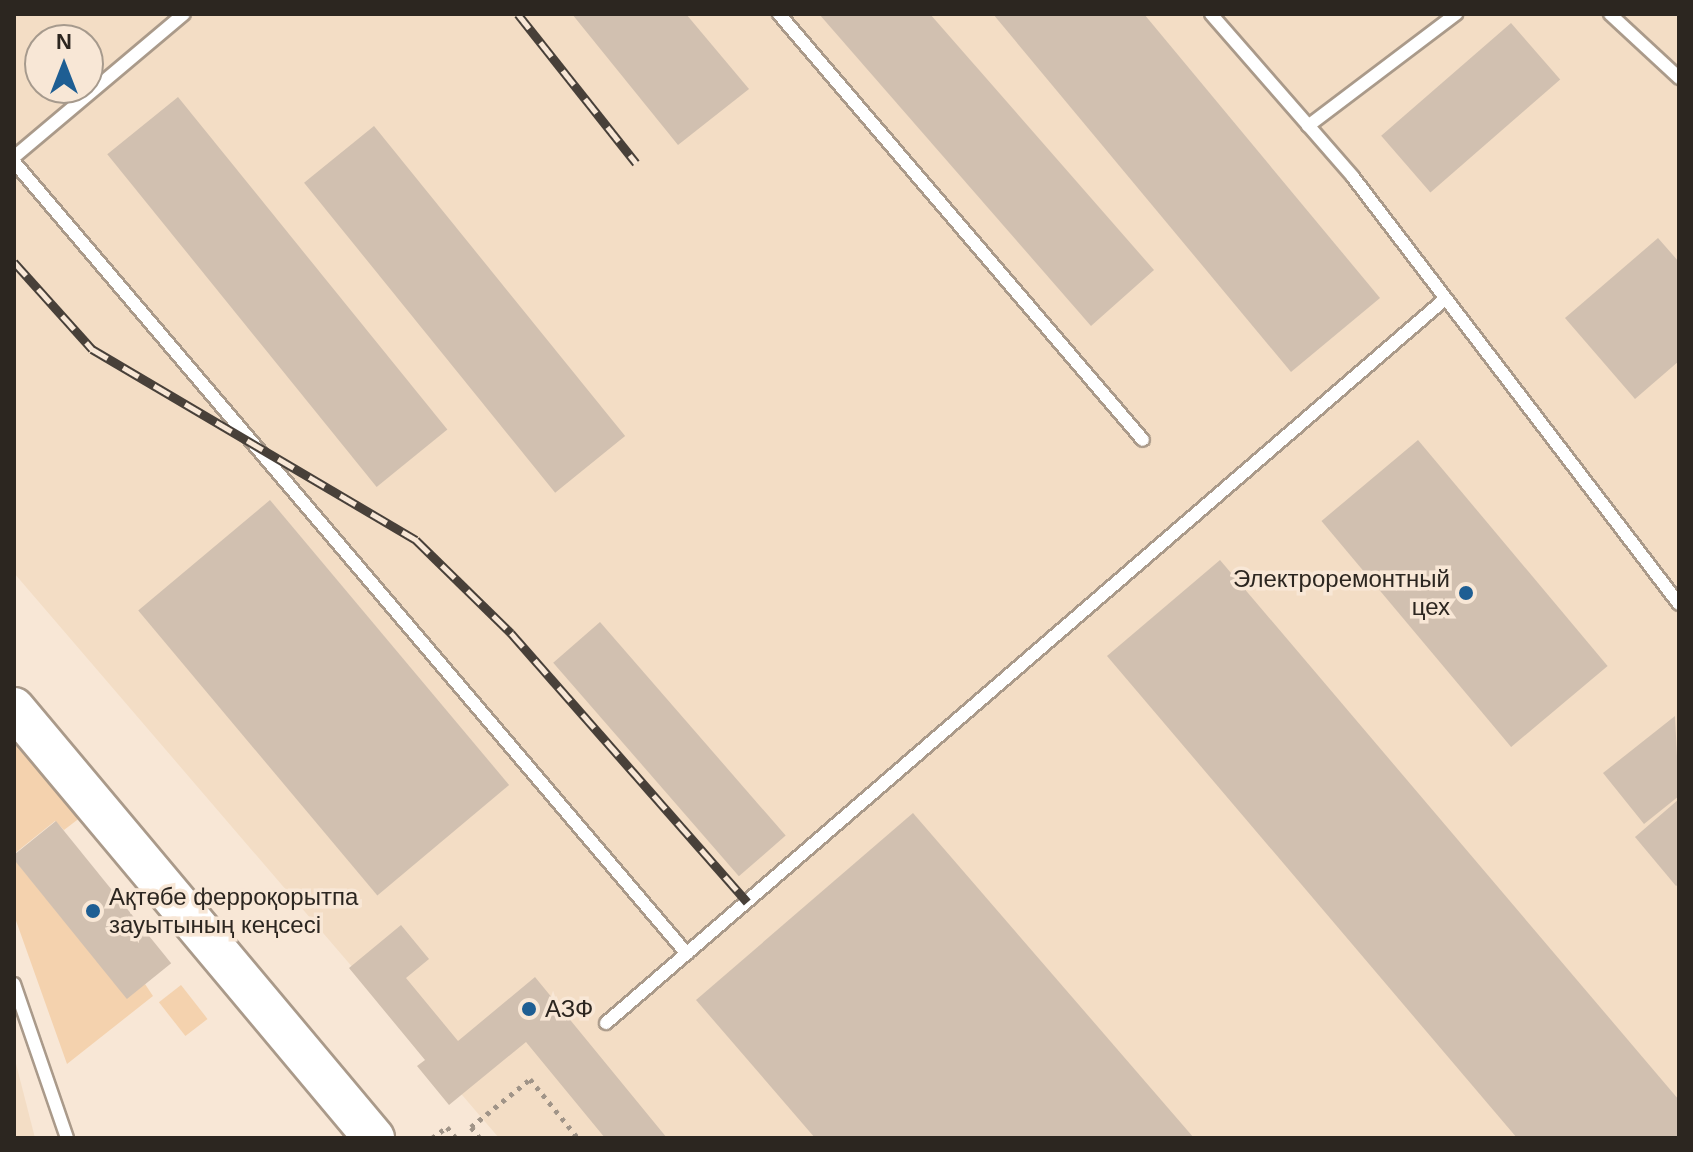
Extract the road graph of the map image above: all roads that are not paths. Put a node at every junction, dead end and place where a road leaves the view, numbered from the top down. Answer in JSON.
{"nodes":[{"id":1,"x":184,"y":14,"type":"edge"},
{"id":2,"x":779,"y":14,"type":"edge"},
{"id":3,"x":1211,"y":14,"type":"edge"},
{"id":4,"x":1456,"y":14,"type":"edge"},
{"id":5,"x":1610,"y":14,"type":"edge"},
{"id":6,"x":1679,"y":78,"type":"edge"},
{"id":7,"x":1308,"y":126,"type":"junction"},
{"id":8,"x":14,"y":159,"type":"edge"},
{"id":9,"x":1445,"y":299,"type":"junction"},
{"id":10,"x":1143,"y":440,"type":"dead end"},
{"id":11,"x":1679,"y":604,"type":"edge"},
{"id":12,"x":14,"y":708,"type":"edge"},
{"id":13,"x":687,"y":954,"type":"junction"},
{"id":14,"x":14,"y":984,"type":"edge"},
{"id":15,"x":606,"y":1023,"type":"dead end"},
{"id":16,"x":67,"y":1138,"type":"edge"},
{"id":17,"x":374,"y":1138,"type":"edge"}],
"edges":[{"from":1,"to":8,"type":"lane"},
{"from":2,"to":10,"type":"lane"},
{"from":3,"to":7,"type":"lane"},
{"from":4,"to":7,"type":"lane"},
{"from":5,"to":6,"type":"lane"},
{"from":7,"to":9,"type":"lane"},
{"from":8,"to":13,"type":"lane"},
{"from":9,"to":11,"type":"lane"},
{"from":9,"to":13,"type":"lane"},
{"from":12,"to":17,"type":"highway"},
{"from":13,"to":15,"type":"lane"},
{"from":14,"to":16,"type":"lane"}]}
